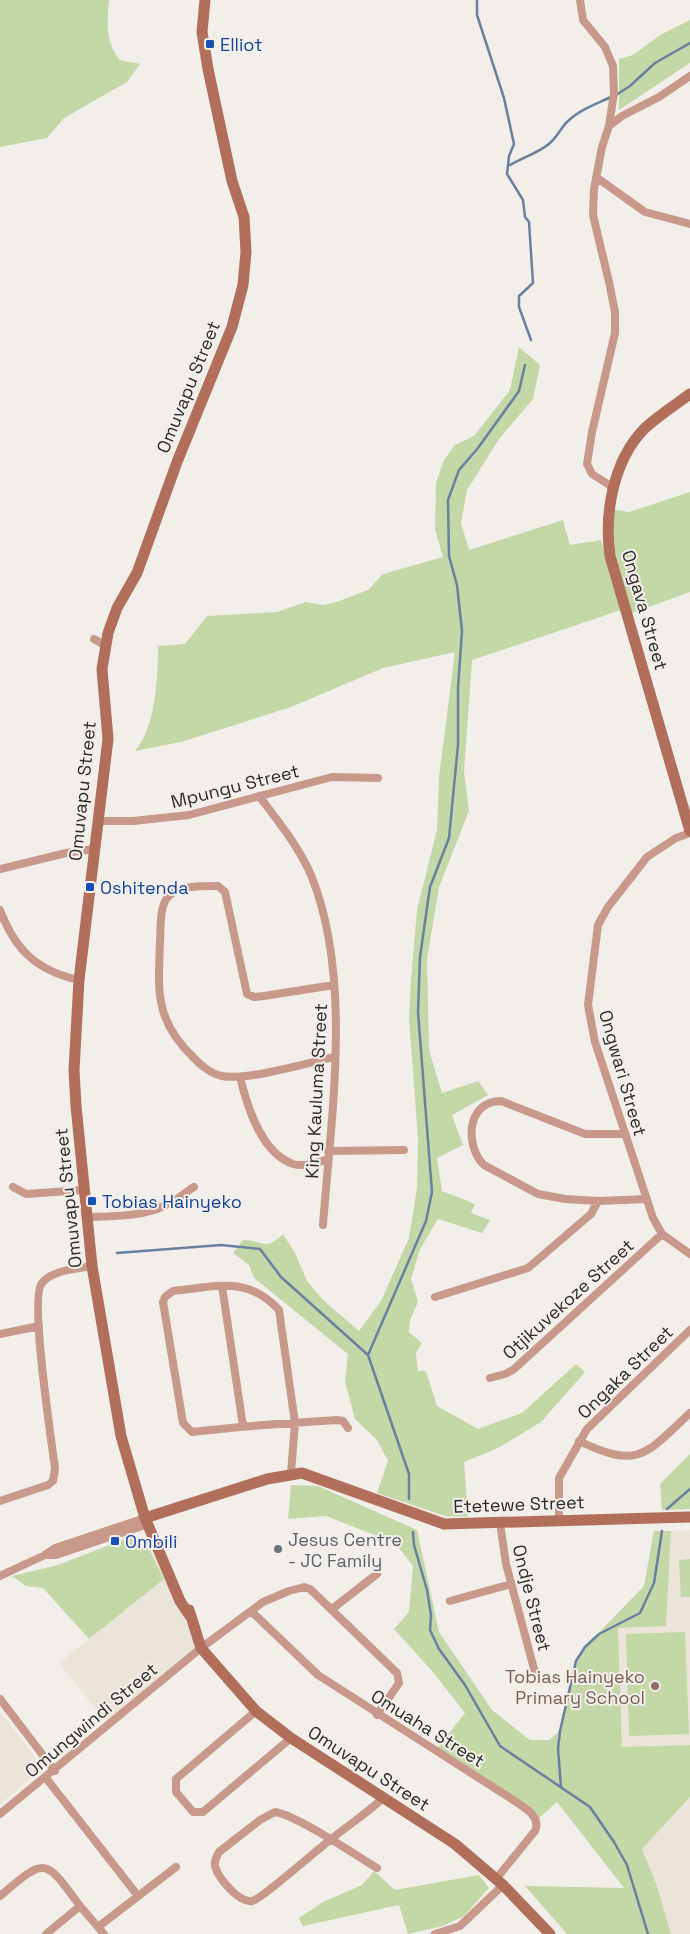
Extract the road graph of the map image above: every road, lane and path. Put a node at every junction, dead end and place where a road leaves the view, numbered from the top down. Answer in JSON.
{"nodes":[{"id":1,"x":205,"y":0,"type":"edge"},
{"id":2,"x":580,"y":0,"type":"edge"},
{"id":3,"x":690,"y":76,"type":"edge"},
{"id":4,"x":609,"y":126,"type":"junction"},
{"id":5,"x":596,"y":177,"type":"junction"},
{"id":6,"x":690,"y":224,"type":"edge"},
{"id":7,"x":690,"y":394,"type":"edge"},
{"id":8,"x":614,"y":488,"type":"junction"},
{"id":9,"x":94,"y":639,"type":"dead end"},
{"id":10,"x":106,"y":646,"type":"junction"},
{"id":11,"x":378,"y":778,"type":"dead end"},
{"id":12,"x":260,"y":796,"type":"junction"},
{"id":13,"x":98,"y":821,"type":"junction"},
{"id":14,"x":690,"y":832,"type":"edge"},
{"id":15,"x":94,"y":849,"type":"junction"},
{"id":16,"x":0,"y":869,"type":"edge"},
{"id":17,"x":0,"y":910,"type":"edge"},
{"id":18,"x":79,"y":980,"type":"junction"},
{"id":19,"x":334,"y":985,"type":"junction"},
{"id":20,"x":334,"y":1057,"type":"junction"},
{"id":21,"x":240,"y":1077,"type":"junction"},
{"id":22,"x":625,"y":1134,"type":"junction"},
{"id":23,"x":404,"y":1150,"type":"dead end"},
{"id":24,"x":328,"y":1155,"type":"junction"},
{"id":25,"x":13,"y":1187,"type":"dead end"},
{"id":26,"x":194,"y":1187,"type":"dead end"},
{"id":27,"x":84,"y":1190,"type":"junction"},
{"id":28,"x":647,"y":1199,"type":"junction"},
{"id":29,"x":598,"y":1201,"type":"junction"},
{"id":30,"x":86,"y":1217,"type":"junction"},
{"id":31,"x":323,"y":1225,"type":"dead end"},
{"id":32,"x":662,"y":1234,"type":"junction"},
{"id":33,"x":690,"y":1254,"type":"edge"},
{"id":34,"x":92,"y":1266,"type":"junction"},
{"id":35,"x":222,"y":1286,"type":"junction"},
{"id":36,"x":435,"y":1297,"type":"dead end"},
{"id":37,"x":39,"y":1326,"type":"junction"},
{"id":38,"x":690,"y":1330,"type":"edge"},
{"id":39,"x":0,"y":1334,"type":"edge"},
{"id":40,"x":490,"y":1378,"type":"dead end"},
{"id":41,"x":690,"y":1413,"type":"edge"},
{"id":42,"x":296,"y":1423,"type":"junction"},
{"id":43,"x":243,"y":1426,"type":"junction"},
{"id":44,"x":348,"y":1428,"type":"dead end"},
{"id":45,"x":579,"y":1441,"type":"junction"},
{"id":46,"x":291,"y":1473,"type":"junction"},
{"id":47,"x":0,"y":1501,"type":"edge"},
{"id":48,"x":690,"y":1517,"type":"edge"},
{"id":49,"x":150,"y":1520,"type":"junction"},
{"id":50,"x":559,"y":1520,"type":"junction"},
{"id":51,"x":500,"y":1523,"type":"junction"},
{"id":52,"x":378,"y":1574,"type":"dead end"},
{"id":53,"x":0,"y":1576,"type":"edge"},
{"id":54,"x":511,"y":1584,"type":"junction"},
{"id":55,"x":450,"y":1601,"type":"dead end"},
{"id":56,"x":332,"y":1608,"type":"junction"},
{"id":57,"x":251,"y":1611,"type":"junction"},
{"id":58,"x":201,"y":1648,"type":"junction"},
{"id":59,"x":537,"y":1680,"type":"dead end"},
{"id":60,"x":0,"y":1699,"type":"edge"},
{"id":61,"x":256,"y":1711,"type":"junction"},
{"id":62,"x":377,"y":1714,"type":"junction"},
{"id":63,"x":291,"y":1738,"type":"junction"},
{"id":64,"x":55,"y":1771,"type":"junction"},
{"id":65,"x":46,"y":1778,"type":"junction"},
{"id":66,"x":382,"y":1799,"type":"junction"},
{"id":67,"x":0,"y":1814,"type":"edge"},
{"id":68,"x":330,"y":1840,"type":"junction"},
{"id":69,"x":176,"y":1866,"type":"dead end"},
{"id":70,"x":376,"y":1868,"type":"dead end"},
{"id":71,"x":499,"y":1882,"type":"junction"},
{"id":72,"x":0,"y":1896,"type":"edge"},
{"id":73,"x":138,"y":1896,"type":"junction"},
{"id":74,"x":80,"y":1906,"type":"junction"},
{"id":75,"x":460,"y":1926,"type":"junction"},
{"id":76,"x":98,"y":1927,"type":"junction"},
{"id":77,"x":46,"y":1934,"type":"edge"},
{"id":78,"x":104,"y":1934,"type":"edge"},
{"id":79,"x":436,"y":1934,"type":"edge"},
{"id":80,"x":463,"y":1934,"type":"edge"},
{"id":81,"x":550,"y":1934,"type":"edge"}],
"edges":[{"from":1,"to":10,"type":"street","name":"Omuvapu Street"},
{"from":2,"to":4,"type":"street"},
{"from":3,"to":4,"type":"street"},
{"from":4,"to":5,"type":"street"},
{"from":5,"to":6,"type":"street"},
{"from":5,"to":8,"type":"street"},
{"from":7,"to":8,"type":"street","name":"Ongava Street"},
{"from":8,"to":14,"type":"street","name":"Ongava Street"},
{"from":9,"to":10,"type":"street"},
{"from":10,"to":13,"type":"street","name":"Omuvapu Street"},
{"from":11,"to":12,"type":"street","name":"Mpungu Street"},
{"from":12,"to":13,"type":"street","name":"Mpungu Street"},
{"from":12,"to":19,"type":"street","name":"King Kauluma Street"},
{"from":13,"to":15,"type":"street","name":"Omuvapu Street"},
{"from":14,"to":22,"type":"street","name":"Ongwari Street"},
{"from":15,"to":16,"type":"street"},
{"from":15,"to":18,"type":"street","name":"Omuvapu Street"},
{"from":17,"to":18,"type":"street"},
{"from":18,"to":27,"type":"street","name":"Omuvapu Street"},
{"from":19,"to":20,"type":"street","name":"King Kauluma Street"},
{"from":19,"to":21,"type":"street"},
{"from":20,"to":21,"type":"street"},
{"from":20,"to":24,"type":"street","name":"King Kauluma Street"},
{"from":21,"to":24,"type":"street"},
{"from":22,"to":28,"type":"street","name":"Ongwari Street"},
{"from":22,"to":29,"type":"street"},
{"from":23,"to":24,"type":"street"},
{"from":24,"to":31,"type":"street","name":"King Kauluma Street"},
{"from":25,"to":27,"type":"street"},
{"from":26,"to":30,"type":"street"},
{"from":27,"to":30,"type":"street","name":"Omuvapu Street"},
{"from":28,"to":29,"type":"street"},
{"from":28,"to":32,"type":"street","name":"Ongwari Street"},
{"from":29,"to":36,"type":"street"},
{"from":30,"to":34,"type":"street","name":"Omuvapu Street"},
{"from":32,"to":33,"type":"street"},
{"from":32,"to":40,"type":"street","name":"Otjikuvekoze Street"},
{"from":34,"to":37,"type":"street"},
{"from":34,"to":49,"type":"street","name":"Omuvapu Street"},
{"from":35,"to":42,"type":"street"},
{"from":35,"to":43,"type":"street"},
{"from":35,"to":43,"type":"street"},
{"from":37,"to":39,"type":"street"},
{"from":37,"to":47,"type":"street"},
{"from":38,"to":45,"type":"street","name":"Ongaka Street"},
{"from":41,"to":45,"type":"street"},
{"from":42,"to":43,"type":"street"},
{"from":42,"to":44,"type":"street"},
{"from":42,"to":46,"type":"street"},
{"from":45,"to":50,"type":"street","name":"Ongaka Street"},
{"from":46,"to":49,"type":"street","name":"Etetewe Street"},
{"from":46,"to":51,"type":"street","name":"Etetewe Street"},
{"from":48,"to":50,"type":"street","name":"Etetewe Street"},
{"from":49,"to":53,"type":"street","name":"Etetewe Street"},
{"from":49,"to":58,"type":"street","name":"Omuvapu Street"},
{"from":50,"to":51,"type":"street","name":"Etetewe Street"},
{"from":51,"to":54,"type":"street","name":"Ondje Street"},
{"from":52,"to":56,"type":"street"},
{"from":54,"to":55,"type":"street"},
{"from":54,"to":59,"type":"street","name":"Ondje Street"},
{"from":56,"to":57,"type":"street","name":"Omungwindi Street"},
{"from":56,"to":62,"type":"street"},
{"from":57,"to":58,"type":"street","name":"Omungwindi Street"},
{"from":57,"to":62,"type":"street","name":"Omuaha Street"},
{"from":58,"to":61,"type":"street","name":"Omuvapu Street"},
{"from":58,"to":64,"type":"street","name":"Omungwindi Street"},
{"from":60,"to":64,"type":"street"},
{"from":61,"to":63,"type":"street","name":"Omuvapu Street"},
{"from":61,"to":63,"type":"street"},
{"from":62,"to":71,"type":"street","name":"Omuaha Street"},
{"from":63,"to":66,"type":"street","name":"Omuvapu Street"},
{"from":64,"to":65,"type":"street","name":"Omungwindi Street"},
{"from":65,"to":67,"type":"street","name":"Omungwindi Street"},
{"from":65,"to":73,"type":"street"},
{"from":66,"to":68,"type":"street"},
{"from":66,"to":71,"type":"street","name":"Omuvapu Street"},
{"from":68,"to":68,"type":"street"},
{"from":68,"to":70,"type":"street"},
{"from":69,"to":73,"type":"street"},
{"from":71,"to":75,"type":"street"},
{"from":71,"to":81,"type":"street","name":"Omuvapu Street"},
{"from":72,"to":74,"type":"street"},
{"from":73,"to":76,"type":"street"},
{"from":74,"to":76,"type":"street"},
{"from":74,"to":77,"type":"street"},
{"from":75,"to":79,"type":"street"},
{"from":75,"to":80,"type":"street"},
{"from":76,"to":78,"type":"street"}]}
